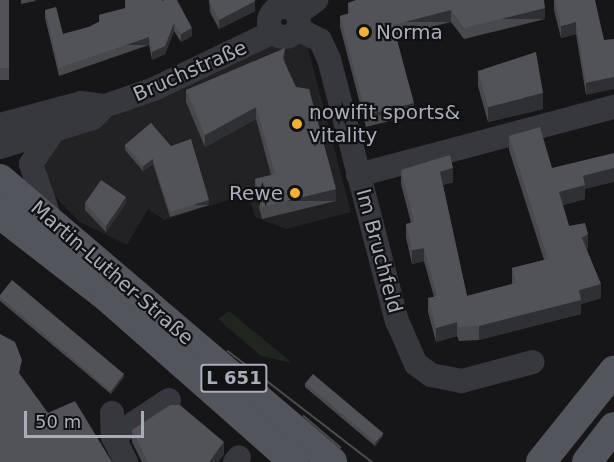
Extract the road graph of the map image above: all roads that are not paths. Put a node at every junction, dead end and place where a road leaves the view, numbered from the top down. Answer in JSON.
{"nodes":[{"id":1,"x":293,"y":10,"type":"edge"},
{"id":2,"x":105,"y":106,"type":"junction"},
{"id":3,"x":614,"y":107,"type":"edge"},
{"id":4,"x":0,"y":125,"type":"edge"},
{"id":5,"x":54,"y":130,"type":"junction"},
{"id":6,"x":0,"y":147,"type":"edge"},
{"id":7,"x":358,"y":175,"type":"junction"},
{"id":8,"x":0,"y":179,"type":"edge"},
{"id":9,"x":0,"y":214,"type":"edge"},
{"id":10,"x":49,"y":216,"type":"junction"},
{"id":11,"x":533,"y":362,"type":"dead end"},
{"id":12,"x":614,"y":370,"type":"edge"},
{"id":13,"x":169,"y":400,"type":"dead end"},
{"id":14,"x":112,"y":413,"type":"dead end"},
{"id":15,"x":614,"y":427,"type":"edge"},
{"id":16,"x":113,"y":437,"type":"junction"},
{"id":17,"x":126,"y":462,"type":"edge"},
{"id":18,"x":294,"y":462,"type":"edge"},
{"id":19,"x":333,"y":462,"type":"edge"},
{"id":20,"x":542,"y":462,"type":"edge"},
{"id":21,"x":587,"y":462,"type":"edge"}],
"edges":[{"from":1,"to":2,"type":"street","name":"Bruchstraße"},
{"from":1,"to":7,"type":"street","name":"Im Bruchfeld"},
{"from":2,"to":4,"type":"street","name":"Bruchstraße"},
{"from":2,"to":5,"type":"street","name":"Bruchstraße"},
{"from":3,"to":7,"type":"street"},
{"from":5,"to":6,"type":"street","name":"Bruchstraße"},
{"from":5,"to":10,"type":"street"},
{"from":7,"to":11,"type":"street","name":"Im Bruchfeld"},
{"from":8,"to":10,"type":"main road","name":"Martin-Luther-Straße","number":"L 651"},
{"from":9,"to":18,"type":"main road","name":"Martin-Luther-Straße","number":"L 651"},
{"from":10,"to":19,"type":"main road","name":"Martin-Luther-Straße","number":"L 651"},
{"from":12,"to":20,"type":"main road"},
{"from":13,"to":16,"type":"street"},
{"from":14,"to":16,"type":"street"},
{"from":15,"to":21,"type":"main road"},
{"from":16,"to":17,"type":"street"}]}
